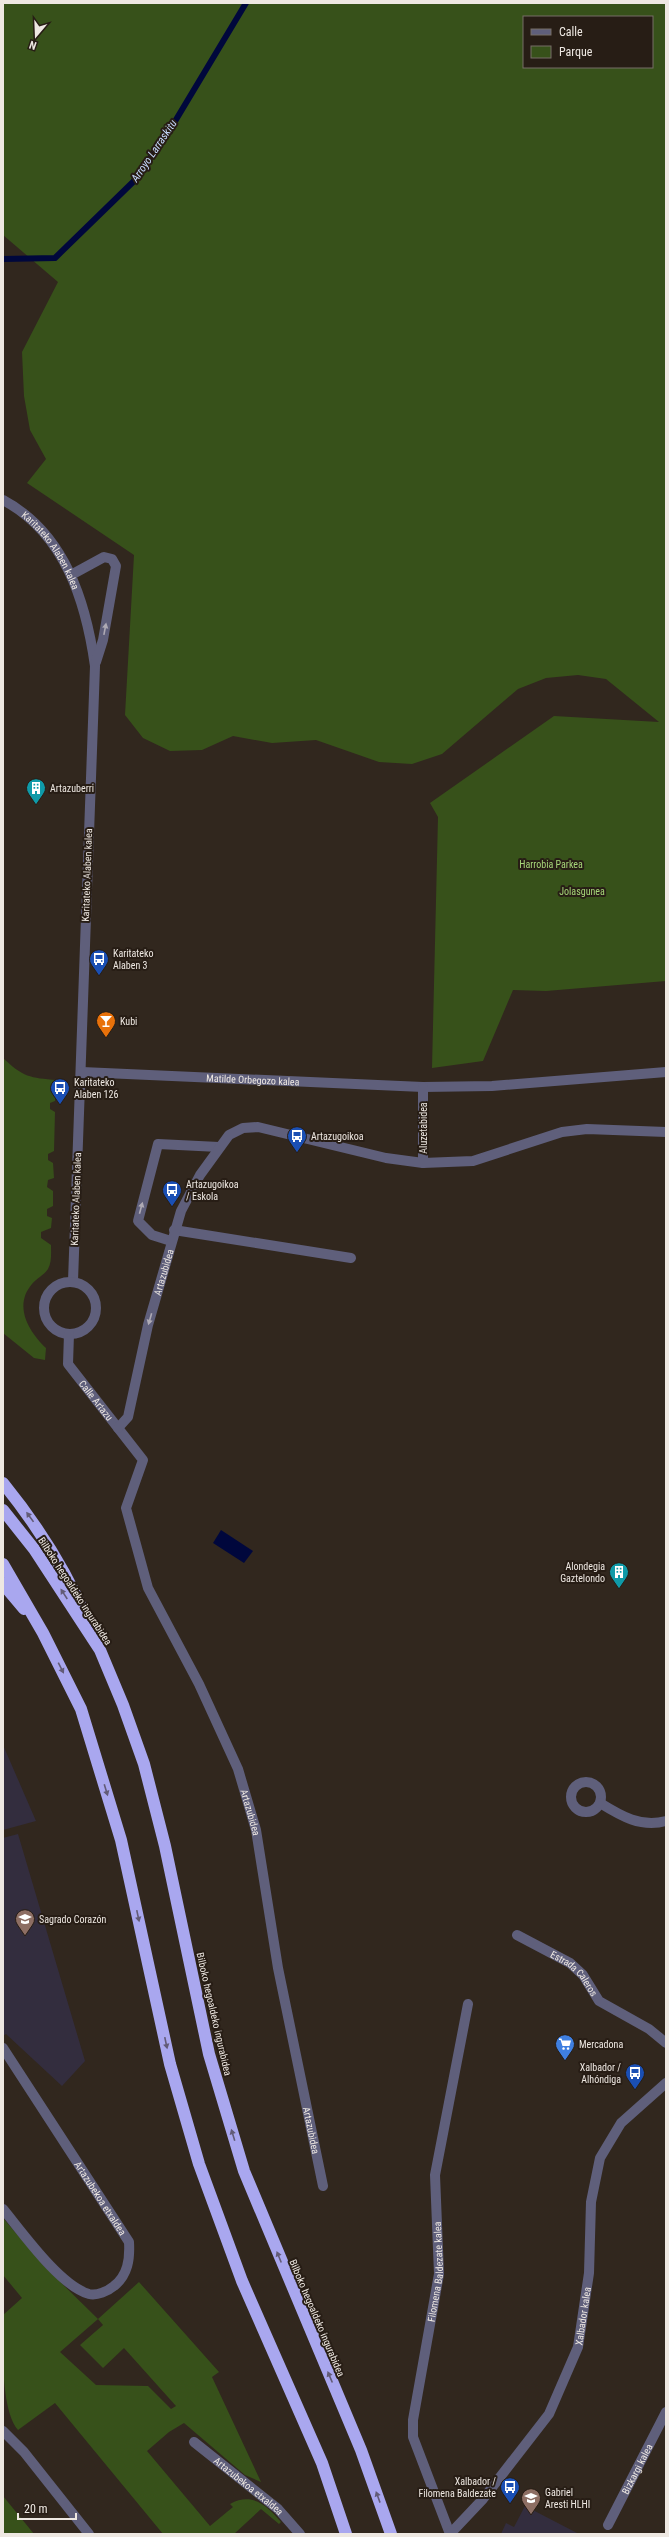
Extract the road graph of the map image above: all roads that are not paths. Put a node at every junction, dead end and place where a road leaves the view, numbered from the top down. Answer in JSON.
{"nodes":[{"id":1,"x":3,"y":500,"type":"edge"},
{"id":2,"x":71,"y":575,"type":"junction"},
{"id":3,"x":95,"y":666,"type":"junction"},
{"id":4,"x":82,"y":1072,"type":"junction"},
{"id":5,"x":666,"y":1072,"type":"edge"},
{"id":6,"x":423,"y":1087,"type":"junction"},
{"id":7,"x":666,"y":1132,"type":"edge"},
{"id":8,"x":218,"y":1147,"type":"junction"},
{"id":9,"x":423,"y":1163,"type":"junction"},
{"id":10,"x":174,"y":1230,"type":"junction"},
{"id":11,"x":171,"y":1241,"type":"junction"},
{"id":12,"x":351,"y":1258,"type":"dead end"},
{"id":13,"x":73,"y":1281,"type":"junction"},
{"id":14,"x":69,"y":1334,"type":"junction"},
{"id":15,"x":118,"y":1428,"type":"junction"},
{"id":16,"x":143,"y":1460,"type":"joint"},
{"id":17,"x":3,"y":1483,"type":"edge"},
{"id":18,"x":3,"y":1510,"type":"edge"},
{"id":19,"x":3,"y":1564,"type":"edge"},
{"id":20,"x":3,"y":1584,"type":"edge"},
{"id":21,"x":43,"y":1634,"type":"junction"},
{"id":22,"x":100,"y":1650,"type":"junction"},
{"id":23,"x":600,"y":1803,"type":"dead end"},
{"id":24,"x":666,"y":1821,"type":"edge"},
{"id":25,"x":517,"y":1935,"type":"dead end"},
{"id":26,"x":468,"y":2004,"type":"dead end"},
{"id":27,"x":666,"y":2043,"type":"edge"},
{"id":28,"x":3,"y":2048,"type":"edge"},
{"id":29,"x":666,"y":2083,"type":"edge"},
{"id":30,"x":323,"y":2186,"type":"dead end"},
{"id":31,"x":3,"y":2209,"type":"edge"},
{"id":32,"x":666,"y":2412,"type":"edge"},
{"id":33,"x":3,"y":2431,"type":"edge"},
{"id":34,"x":194,"y":2442,"type":"dead end"},
{"id":35,"x":608,"y":2526,"type":"dead end"},
{"id":36,"x":89,"y":2534,"type":"edge"},
{"id":37,"x":300,"y":2534,"type":"edge"},
{"id":38,"x":346,"y":2534,"type":"edge"},
{"id":39,"x":391,"y":2534,"type":"edge"},
{"id":40,"x":450,"y":2534,"type":"edge"}],
"edges":[{"from":1,"to":2,"type":"street","name":"Karitateko Alaben kalea"},
{"from":2,"to":3,"type":"street","name":"Karitateko Alaben kalea"},
{"from":3,"to":2,"type":"street","one_way":true},
{"from":3,"to":4,"type":"street","name":"Karitateko Alaben kalea"},
{"from":4,"to":6,"type":"street","name":"Matilde Orbegozo kalea"},
{"from":4,"to":13,"type":"street","name":"Karitateko Alaben kalea"},
{"from":5,"to":6,"type":"street"},
{"from":6,"to":9,"type":"street","name":"Aluzetabidea"},
{"from":7,"to":9,"type":"street","name":"Aluzetabidea"},
{"from":8,"to":9,"type":"street"},
{"from":8,"to":10,"type":"street"},
{"from":11,"to":8,"type":"street","name":"Artazubidea","one_way":true},
{"from":10,"to":11,"type":"street"},
{"from":10,"to":12,"type":"street"},
{"from":11,"to":15,"type":"street","name":"Artazubidea","one_way":true},
{"from":13,"to":14,"type":"street"},
{"from":13,"to":14,"type":"street"},
{"from":14,"to":15,"type":"street","name":"Calle Artazu"},
{"from":15,"to":16,"type":"street","name":"Calle Artazu"},
{"from":16,"to":30,"type":"street","name":"Artazubidea"},
{"from":22,"to":17,"type":"highway","one_way":true},
{"from":22,"to":18,"type":"highway","name":"Bilboko hegoaldeko ingurabidea","one_way":true},
{"from":19,"to":21,"type":"highway"},
{"from":20,"to":21,"type":"highway"},
{"from":21,"to":38,"type":"highway","one_way":true},
{"from":39,"to":22,"type":"highway","name":"Bilboko hegoaldeko ingurabidea","one_way":true},
{"from":23,"to":24,"type":"street"},
{"from":25,"to":27,"type":"street","name":"Estrada Caleros"},
{"from":26,"to":40,"type":"street","name":"Filomena Baldezate kalea"},
{"from":28,"to":31,"type":"street","name":"Artazubekoa etxaldea"},
{"from":29,"to":40,"type":"street","name":"Xalbador kalea"},
{"from":32,"to":35,"type":"street","name":"Bizkargi kalea"},
{"from":33,"to":36,"type":"street"},
{"from":34,"to":37,"type":"street","name":"Artazubekoa etxaldea"}]}
